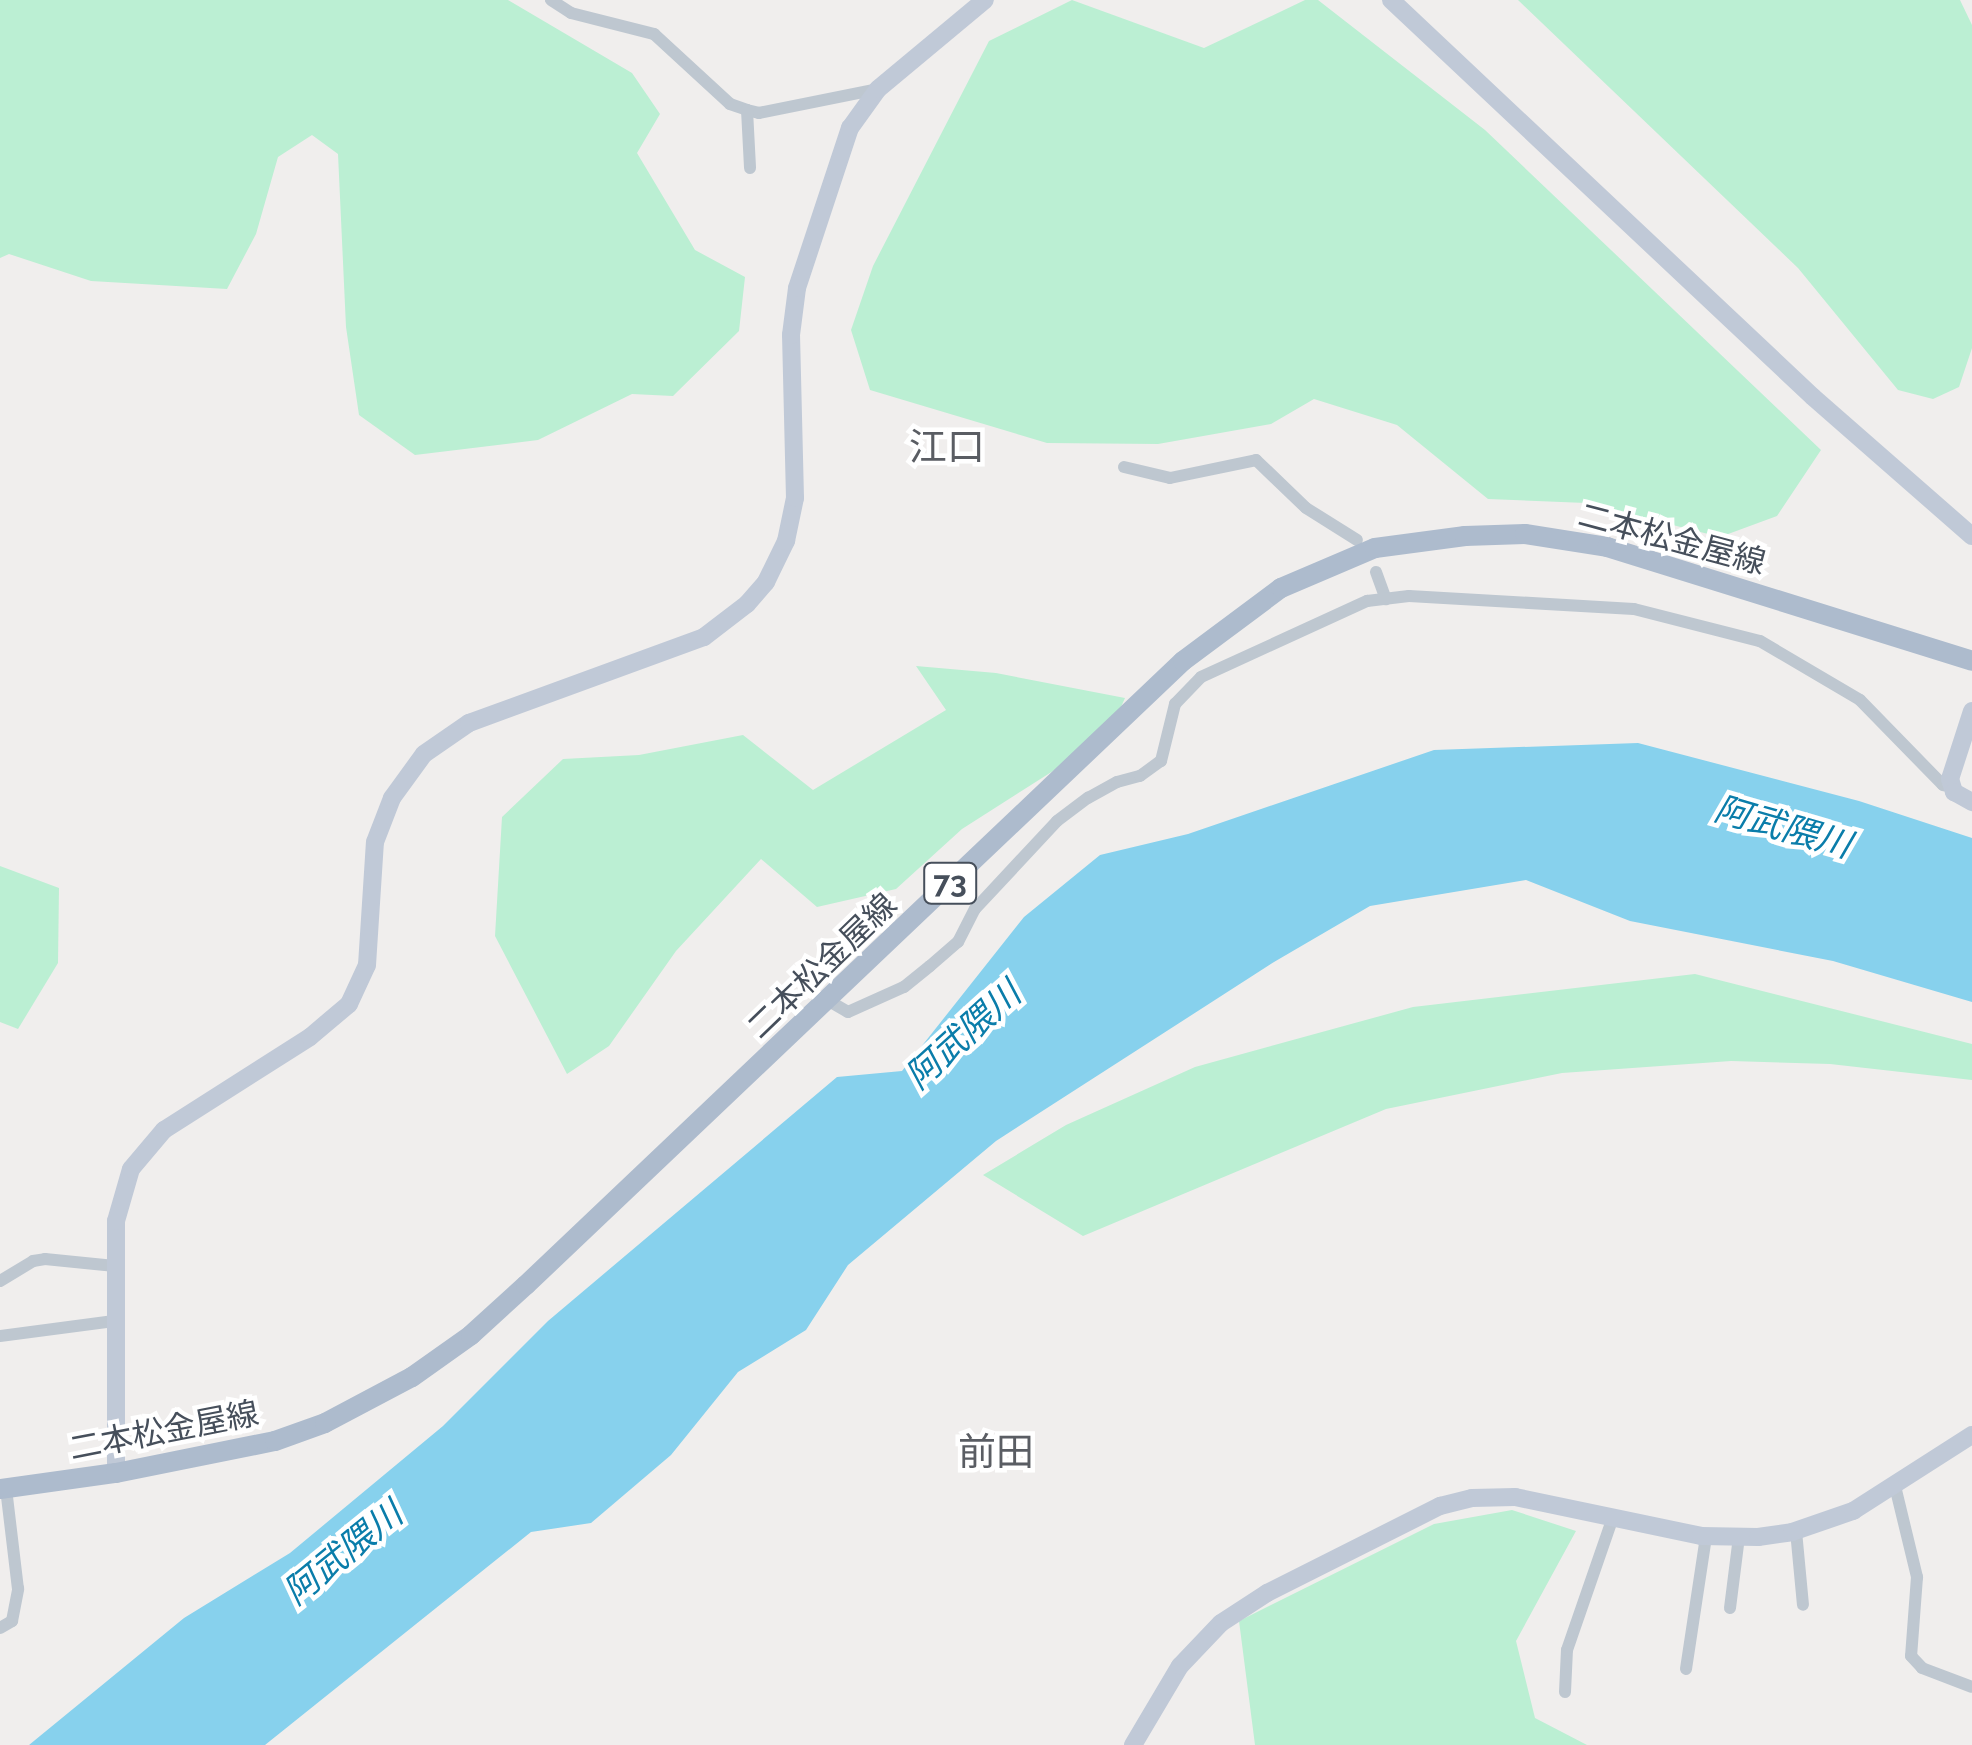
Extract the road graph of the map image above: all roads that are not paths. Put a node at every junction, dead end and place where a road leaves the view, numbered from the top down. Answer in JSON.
{"nodes":[{"id":1,"x":551,"y":0,"type":"edge"},
{"id":2,"x":985,"y":0,"type":"edge"},
{"id":3,"x":1391,"y":0,"type":"edge"},
{"id":4,"x":878,"y":89,"type":"junction"},
{"id":5,"x":748,"y":110,"type":"junction"},
{"id":6,"x":750,"y":168,"type":"dead end"},
{"id":7,"x":1124,"y":467,"type":"dead end"},
{"id":8,"x":1972,"y":536,"type":"edge"},
{"id":9,"x":1358,"y":540,"type":"dead end"},
{"id":10,"x":1376,"y":572,"type":"dead end"},
{"id":11,"x":1386,"y":599,"type":"junction"},
{"id":12,"x":1972,"y":661,"type":"edge"},
{"id":13,"x":1972,"y":711,"type":"edge"},
{"id":14,"x":1950,"y":786,"type":"junction"},
{"id":15,"x":1972,"y":802,"type":"edge"},
{"id":16,"x":829,"y":1001,"type":"junction"},
{"id":17,"x":115,"y":1266,"type":"junction"},
{"id":18,"x":0,"y":1282,"type":"edge"},
{"id":19,"x":114,"y":1321,"type":"junction"},
{"id":20,"x":0,"y":1336,"type":"edge"},
{"id":21,"x":1972,"y":1435,"type":"edge"},
{"id":22,"x":116,"y":1473,"type":"junction"},
{"id":23,"x":1895,"y":1486,"type":"junction"},
{"id":24,"x":3,"y":1489,"type":"edge"},
{"id":25,"x":1613,"y":1518,"type":"junction"},
{"id":26,"x":1796,"y":1531,"type":"junction"},
{"id":27,"x":1706,"y":1536,"type":"junction"},
{"id":28,"x":1739,"y":1537,"type":"junction"},
{"id":29,"x":1802,"y":1605,"type":"dead end"},
{"id":30,"x":1730,"y":1608,"type":"dead end"},
{"id":31,"x":0,"y":1628,"type":"edge"},
{"id":32,"x":1686,"y":1669,"type":"dead end"},
{"id":33,"x":1972,"y":1688,"type":"edge"},
{"id":34,"x":1566,"y":1692,"type":"dead end"},
{"id":35,"x":1132,"y":1745,"type":"edge"}],
"edges":[{"from":1,"to":5,"type":"street"},
{"from":2,"to":4,"type":"street"},
{"from":3,"to":8,"type":"street"},
{"from":4,"to":5,"type":"street"},
{"from":4,"to":17,"type":"street"},
{"from":5,"to":6,"type":"street"},
{"from":7,"to":9,"type":"street"},
{"from":10,"to":11,"type":"street"},
{"from":11,"to":14,"type":"street"},
{"from":11,"to":16,"type":"street"},
{"from":12,"to":16,"type":"main road","name":"二本松金屋線","number":"73"},
{"from":13,"to":14,"type":"street"},
{"from":14,"to":15,"type":"street"},
{"from":16,"to":22,"type":"main road","name":"二本松金屋線","number":"73"},
{"from":17,"to":18,"type":"street"},
{"from":17,"to":19,"type":"street"},
{"from":19,"to":20,"type":"street"},
{"from":19,"to":22,"type":"street"},
{"from":21,"to":23,"type":"street"},
{"from":22,"to":24,"type":"main road","name":"二本松金屋線","number":"73"},
{"from":23,"to":26,"type":"street"},
{"from":23,"to":33,"type":"street"},
{"from":24,"to":31,"type":"street"},
{"from":25,"to":27,"type":"street"},
{"from":25,"to":34,"type":"street"},
{"from":25,"to":35,"type":"street"},
{"from":26,"to":28,"type":"street"},
{"from":26,"to":29,"type":"street"},
{"from":27,"to":28,"type":"street"},
{"from":27,"to":32,"type":"street"},
{"from":28,"to":30,"type":"street"}]}
